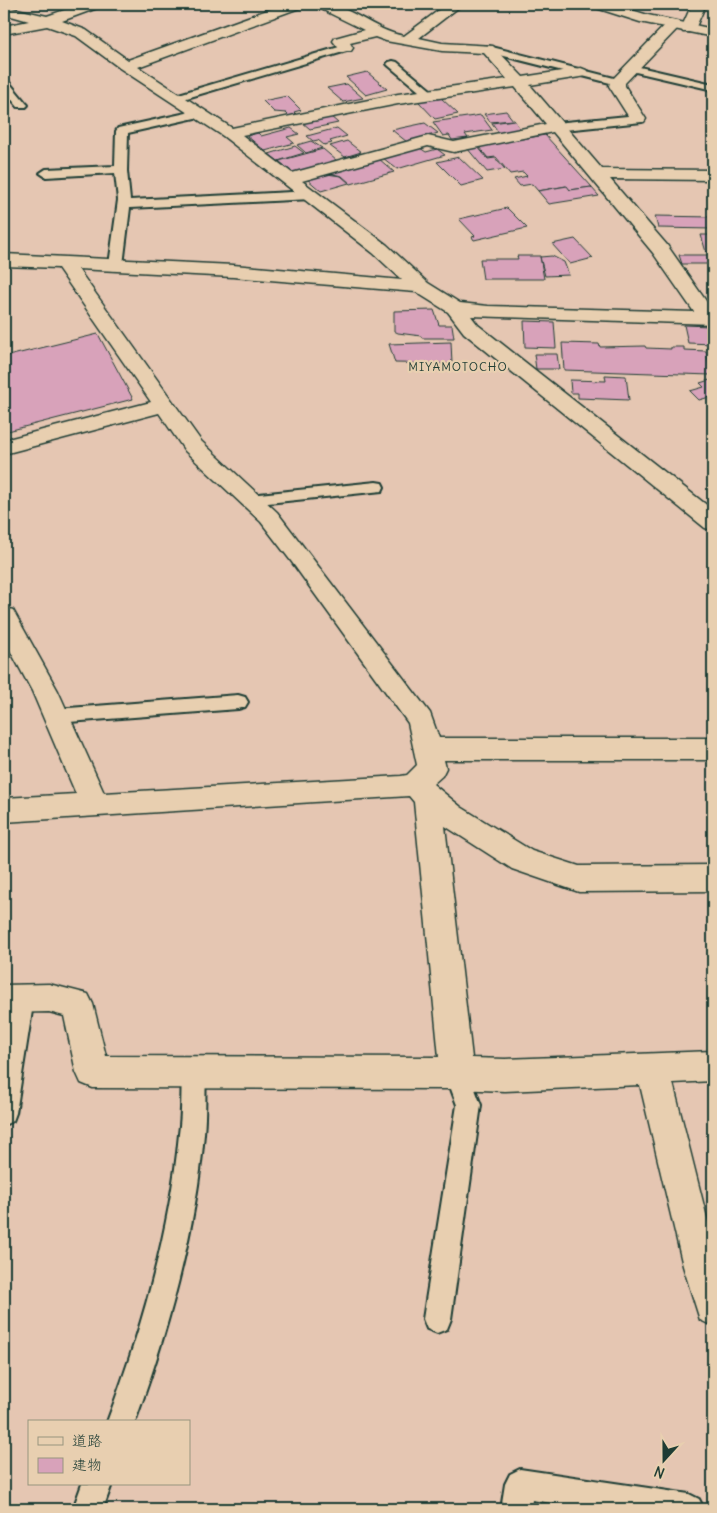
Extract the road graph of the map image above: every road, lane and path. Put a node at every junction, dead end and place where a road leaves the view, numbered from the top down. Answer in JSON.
{"nodes":[{"id":1,"x":95,"y":4,"type":"edge"},
{"id":2,"x":297,"y":4,"type":"edge"},
{"id":3,"x":322,"y":4,"type":"edge"},
{"id":4,"x":456,"y":4,"type":"edge"},
{"id":5,"x":598,"y":4,"type":"edge"},
{"id":6,"x":699,"y":4,"type":"edge"},
{"id":7,"x":4,"y":10,"type":"edge"},
{"id":8,"x":48,"y":20,"type":"junction"},
{"id":9,"x":681,"y":27,"type":"junction"},
{"id":10,"x":4,"y":30,"type":"edge"},
{"id":11,"x":375,"y":32,"type":"junction"},
{"id":12,"x":713,"y":34,"type":"edge"},
{"id":13,"x":406,"y":41,"type":"junction"},
{"id":14,"x":346,"y":48,"type":"joint"},
{"id":15,"x":488,"y":49,"type":"junction"},
{"id":16,"x":393,"y":64,"type":"dead end"},
{"id":17,"x":126,"y":66,"type":"junction"},
{"id":18,"x":631,"y":68,"type":"junction"},
{"id":19,"x":581,"y":72,"type":"junction"},
{"id":20,"x":519,"y":82,"type":"junction"},
{"id":21,"x":618,"y":82,"type":"junction"},
{"id":22,"x":4,"y":84,"type":"edge"},
{"id":23,"x":713,"y":87,"type":"edge"},
{"id":24,"x":429,"y":94,"type":"junction"},
{"id":25,"x":176,"y":98,"type":"junction"},
{"id":26,"x":22,"y":106,"type":"dead end"},
{"id":27,"x":200,"y":114,"type":"junction"},
{"id":28,"x":638,"y":119,"type":"joint"},
{"id":29,"x":556,"y":127,"type":"junction"},
{"id":30,"x":229,"y":132,"type":"junction"},
{"id":31,"x":121,"y":169,"type":"junction"},
{"id":32,"x":46,"y":173,"type":"dead end"},
{"id":33,"x":595,"y":174,"type":"junction"},
{"id":34,"x":713,"y":175,"type":"edge"},
{"id":35,"x":290,"y":179,"type":"junction"},
{"id":36,"x":311,"y":195,"type":"junction"},
{"id":37,"x":123,"y":204,"type":"junction"},
{"id":38,"x":4,"y":260,"type":"edge"},
{"id":39,"x":64,"y":263,"type":"junction"},
{"id":40,"x":116,"y":265,"type":"junction"},
{"id":41,"x":421,"y":286,"type":"junction"},
{"id":42,"x":455,"y":308,"type":"junction"},
{"id":43,"x":711,"y":318,"type":"edge"},
{"id":44,"x":165,"y":405,"type":"junction"},
{"id":45,"x":4,"y":447,"type":"edge"},
{"id":46,"x":376,"y":487,"type":"dead end"},
{"id":47,"x":249,"y":500,"type":"junction"},
{"id":48,"x":713,"y":522,"type":"edge"},
{"id":49,"x":4,"y":616,"type":"edge"},
{"id":50,"x":238,"y":702,"type":"dead end"},
{"id":51,"x":56,"y":716,"type":"junction"},
{"id":52,"x":713,"y":748,"type":"edge"},
{"id":53,"x":428,"y":749,"type":"junction"},
{"id":54,"x":421,"y":791,"type":"junction"},
{"id":55,"x":95,"y":805,"type":"junction"},
{"id":56,"x":4,"y":810,"type":"edge"},
{"id":57,"x":713,"y":878,"type":"edge"},
{"id":58,"x":13,"y":999,"type":"edge"},
{"id":59,"x":713,"y":1066,"type":"edge"},
{"id":60,"x":653,"y":1069,"type":"junction"},
{"id":61,"x":458,"y":1072,"type":"junction"},
{"id":62,"x":194,"y":1073,"type":"junction"},
{"id":63,"x":4,"y":1112,"type":"edge"},
{"id":64,"x":713,"y":1307,"type":"edge"},
{"id":65,"x":438,"y":1319,"type":"dead end"},
{"id":66,"x":122,"y":1420,"type":"edge"},
{"id":67,"x":96,"y":1486,"type":"edge"},
{"id":68,"x":88,"y":1509,"type":"edge"},
{"id":69,"x":516,"y":1509,"type":"edge"},
{"id":70,"x":689,"y":1509,"type":"edge"}],
"edges":[{"from":1,"to":8,"type":"street"},
{"from":2,"to":17,"type":"street"},
{"from":3,"to":11,"type":"street"},
{"from":4,"to":13,"type":"street"},
{"from":5,"to":9,"type":"street"},
{"from":6,"to":9,"type":"street"},
{"from":7,"to":8,"type":"street"},
{"from":8,"to":10,"type":"street"},
{"from":8,"to":17,"type":"street"},
{"from":9,"to":12,"type":"street"},
{"from":9,"to":18,"type":"street"},
{"from":11,"to":13,"type":"street"},
{"from":11,"to":14,"type":"street"},
{"from":13,"to":15,"type":"street"},
{"from":14,"to":25,"type":"lane"},
{"from":15,"to":19,"type":"lane"},
{"from":15,"to":20,"type":"street"},
{"from":16,"to":24,"type":"lane"},
{"from":17,"to":25,"type":"street"},
{"from":18,"to":21,"type":"street"},
{"from":18,"to":23,"type":"lane"},
{"from":19,"to":20,"type":"street"},
{"from":19,"to":21,"type":"lane"},
{"from":20,"to":24,"type":"street"},
{"from":20,"to":29,"type":"street"},
{"from":21,"to":28,"type":"street"},
{"from":22,"to":26,"type":"lane"},
{"from":24,"to":30,"type":"street"},
{"from":25,"to":27,"type":"street"},
{"from":27,"to":30,"type":"street"},
{"from":27,"to":31,"type":"lane"},
{"from":28,"to":29,"type":"lane"},
{"from":29,"to":33,"type":"street"},
{"from":29,"to":35,"type":"street"},
{"from":30,"to":35,"type":"street"},
{"from":31,"to":32,"type":"lane"},
{"from":31,"to":37,"type":"lane"},
{"from":33,"to":34,"type":"street"},
{"from":33,"to":43,"type":"street"},
{"from":35,"to":36,"type":"street"},
{"from":36,"to":37,"type":"lane"},
{"from":36,"to":41,"type":"street"},
{"from":37,"to":40,"type":"lane"},
{"from":38,"to":39,"type":"street"},
{"from":39,"to":40,"type":"street"},
{"from":39,"to":44,"type":"street"},
{"from":40,"to":41,"type":"street"},
{"from":41,"to":42,"type":"street"},
{"from":42,"to":43,"type":"street"},
{"from":42,"to":48,"type":"street"},
{"from":44,"to":45,"type":"street"},
{"from":44,"to":47,"type":"street"},
{"from":46,"to":47,"type":"lane"},
{"from":47,"to":53,"type":"street"},
{"from":49,"to":51,"type":"street"},
{"from":50,"to":51,"type":"lane"},
{"from":51,"to":55,"type":"street"},
{"from":52,"to":53,"type":"street"},
{"from":53,"to":54,"type":"street"},
{"from":54,"to":55,"type":"street"},
{"from":54,"to":57,"type":"street"},
{"from":54,"to":61,"type":"street"},
{"from":55,"to":56,"type":"street"},
{"from":58,"to":62,"type":"street"},
{"from":58,"to":63,"type":"lane"},
{"from":59,"to":60,"type":"street"},
{"from":60,"to":61,"type":"street"},
{"from":60,"to":64,"type":"street"},
{"from":61,"to":62,"type":"street"},
{"from":61,"to":65,"type":"lane"},
{"from":62,"to":66,"type":"lane"},
{"from":67,"to":68,"type":"lane"},
{"from":69,"to":70,"type":"lane"}]}
